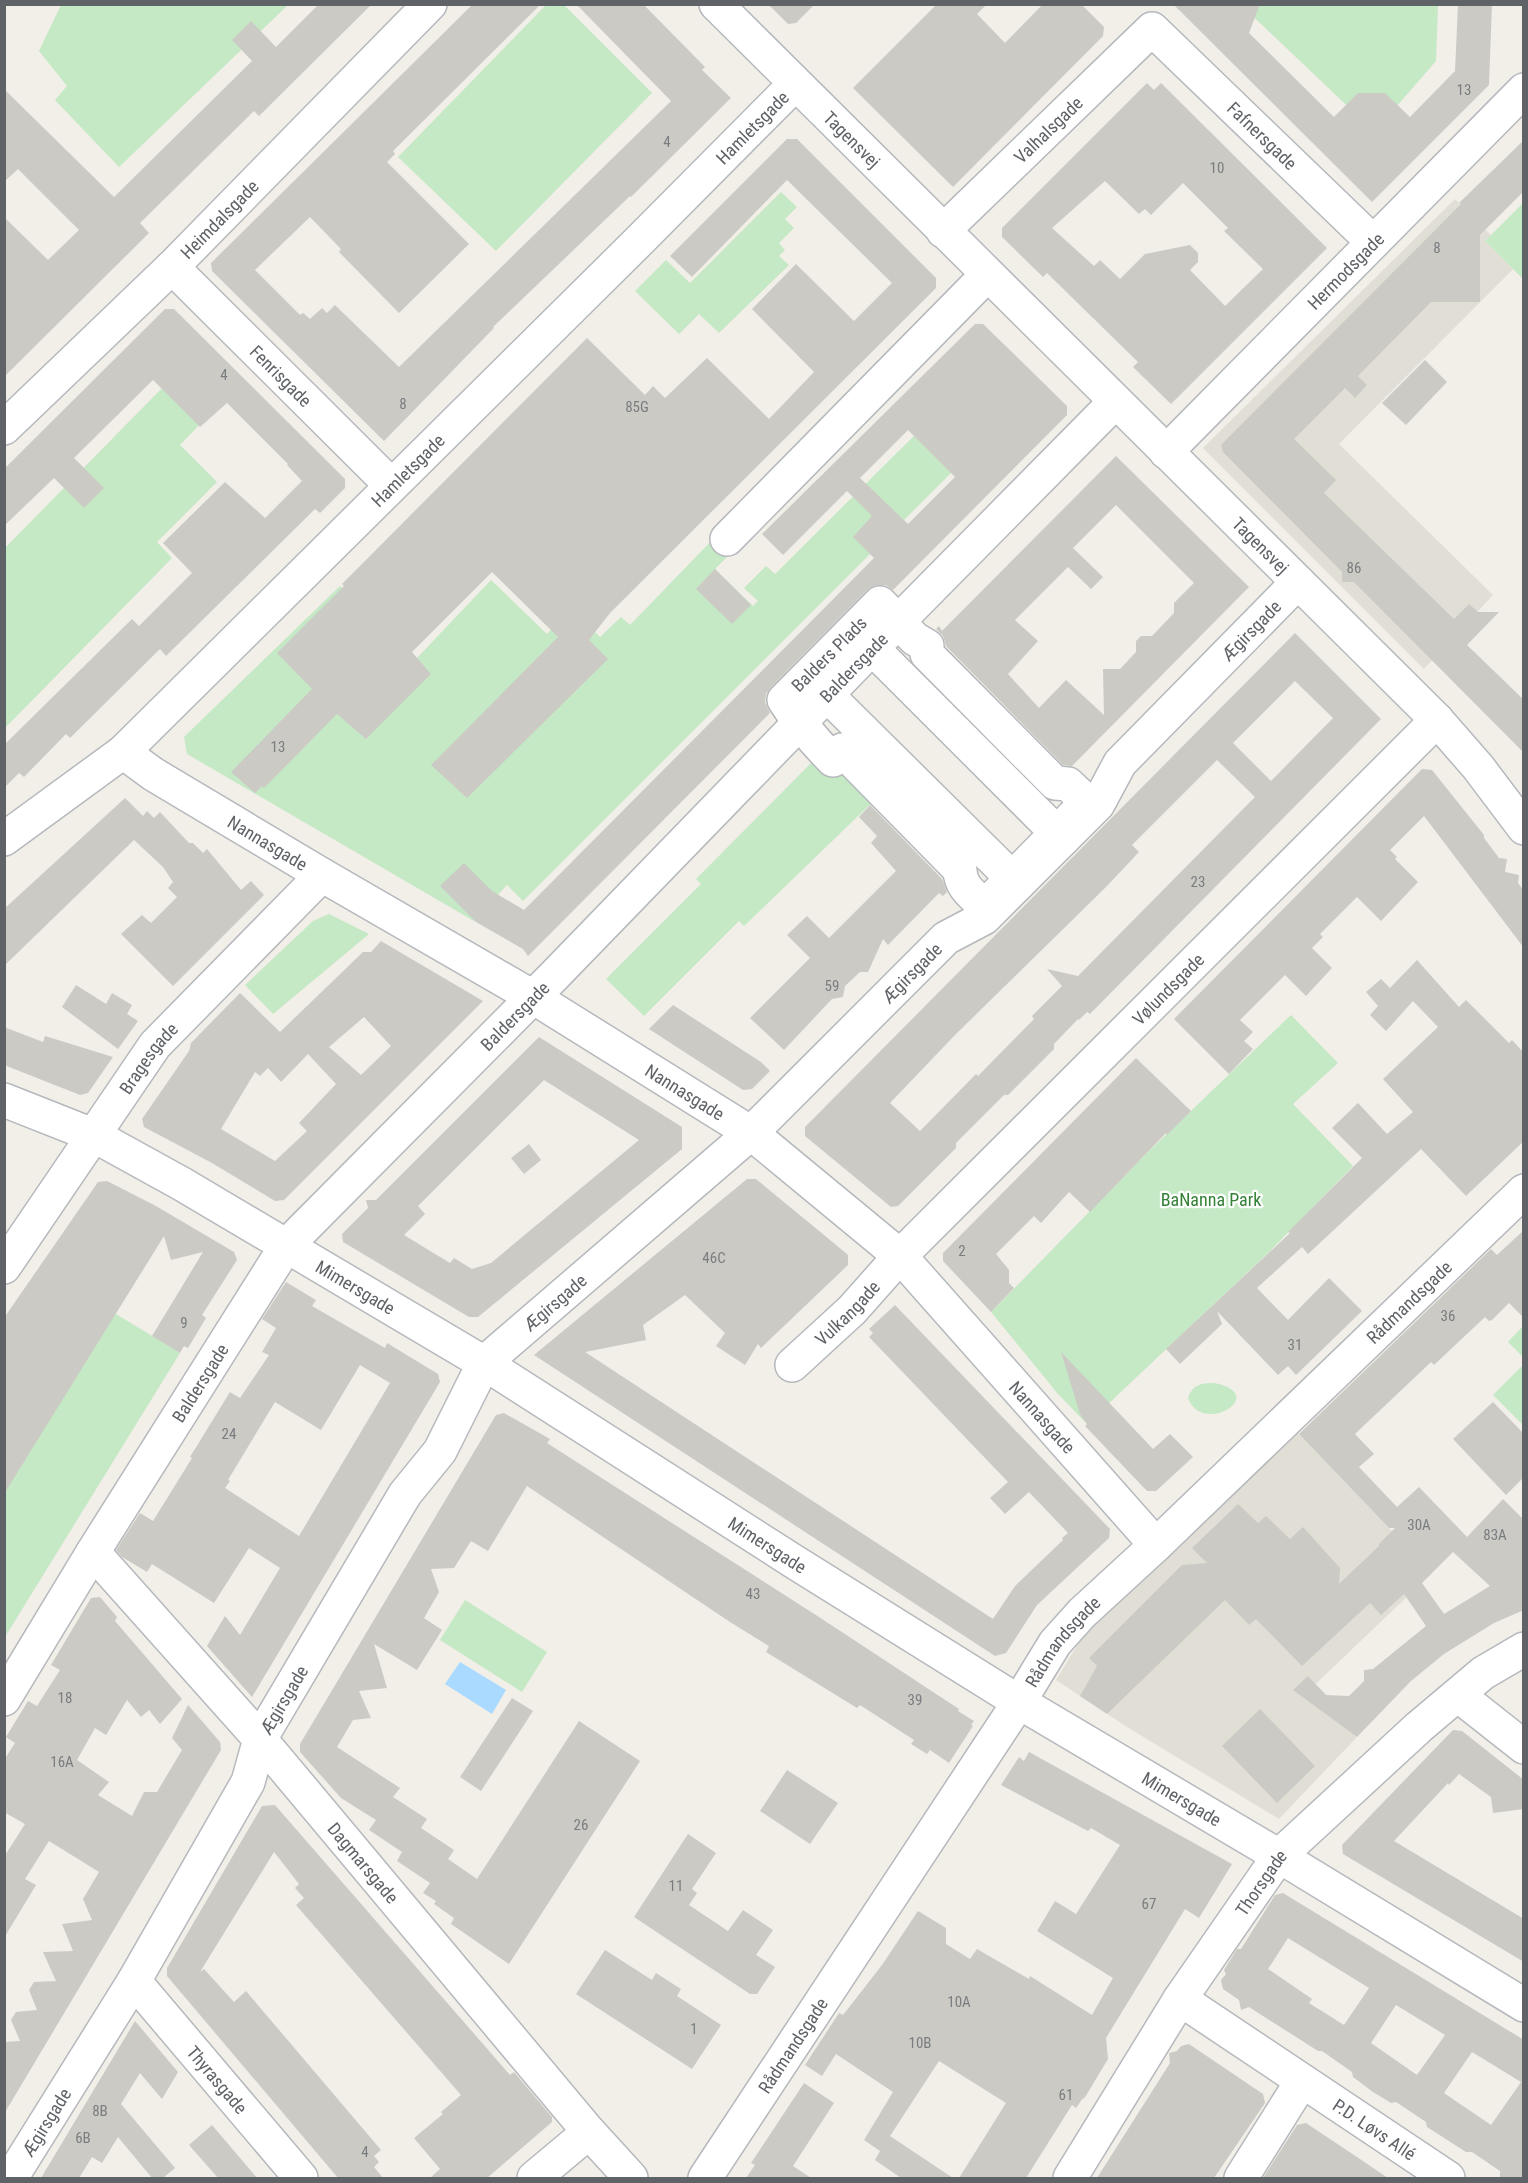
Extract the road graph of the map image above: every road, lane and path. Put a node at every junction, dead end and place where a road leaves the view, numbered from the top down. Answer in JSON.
{"nodes":[{"id":1,"x":430,"y":4,"type":"edge"},
{"id":2,"x":716,"y":4,"type":"edge"},
{"id":3,"x":1152,"y":29,"type":"joint"},
{"id":4,"x":795,"y":84,"type":"junction"},
{"id":5,"x":1524,"y":90,"type":"edge"},
{"id":6,"x":943,"y":231,"type":"junction"},
{"id":7,"x":1373,"y":242,"type":"junction"},
{"id":8,"x":172,"y":267,"type":"junction"},
{"id":9,"x":987,"y":275,"type":"junction"},
{"id":10,"x":1115,"y":402,"type":"junction"},
{"id":11,"x":4,"y":429,"type":"edge"},
{"id":12,"x":1166,"y":452,"type":"junction"},
{"id":13,"x":391,"y":485,"type":"junction"},
{"id":14,"x":727,"y":539,"type":"dead end"},
{"id":15,"x":1298,"y":582,"type":"junction"},
{"id":16,"x":898,"y":621,"type":"junction"},
{"id":17,"x":872,"y":648,"type":"junction"},
{"id":18,"x":827,"y":695,"type":"junction"},
{"id":19,"x":1437,"y":720,"type":"junction"},
{"id":20,"x":800,"y":724,"type":"junction"},
{"id":21,"x":123,"y":752,"type":"junction"},
{"id":22,"x":1524,"y":828,"type":"edge"},
{"id":23,"x":1060,"y":837,"type":"junction"},
{"id":24,"x":4,"y":839,"type":"edge"},
{"id":25,"x":322,"y":875,"type":"junction"},
{"id":26,"x":1015,"y":882,"type":"junction"},
{"id":27,"x":533,"y":997,"type":"junction"},
{"id":28,"x":4,"y":1100,"type":"edge"},
{"id":29,"x":751,"y":1133,"type":"junction"},
{"id":30,"x":95,"y":1136,"type":"junction"},
{"id":31,"x":1524,"y":1191,"type":"edge"},
{"id":32,"x":286,"y":1245,"type":"junction"},
{"id":33,"x":900,"y":1256,"type":"junction"},
{"id":34,"x":4,"y":1267,"type":"edge"},
{"id":35,"x":484,"y":1363,"type":"junction"},
{"id":36,"x":792,"y":1365,"type":"dead end"},
{"id":37,"x":1156,"y":1545,"type":"junction"},
{"id":38,"x":93,"y":1552,"type":"junction"},
{"id":39,"x":1524,"y":1649,"type":"edge"},
{"id":40,"x":1458,"y":1695,"type":"junction"},
{"id":41,"x":4,"y":1700,"type":"edge"},
{"id":42,"x":1019,"y":1702,"type":"junction"},
{"id":43,"x":260,"y":1739,"type":"junction"},
{"id":44,"x":1524,"y":1747,"type":"edge"},
{"id":45,"x":1280,"y":1856,"type":"junction"},
{"id":46,"x":134,"y":1981,"type":"junction"},
{"id":47,"x":1180,"y":1999,"type":"junction"},
{"id":48,"x":1524,"y":2005,"type":"edge"},
{"id":49,"x":1302,"y":2081,"type":"junction"},
{"id":50,"x":589,"y":2132,"type":"junction"},
{"id":51,"x":1436,"y":2175,"type":"edge"},
{"id":52,"x":11,"y":2178,"type":"edge"},
{"id":53,"x":301,"y":2178,"type":"edge"},
{"id":54,"x":534,"y":2178,"type":"edge"},
{"id":55,"x":631,"y":2178,"type":"edge"},
{"id":56,"x":705,"y":2178,"type":"edge"},
{"id":57,"x":1070,"y":2178,"type":"edge"},
{"id":58,"x":1241,"y":2178,"type":"edge"}],
"edges":[{"from":1,"to":8,"type":"street","name":"Heimdalsgade"},
{"from":2,"to":4,"type":"street","name":"Tagensvej"},
{"from":3,"to":6,"type":"street","name":"Valhalsgade"},
{"from":3,"to":7,"type":"street","name":"Fafnersgade"},
{"from":4,"to":6,"type":"street","name":"Tagensvej"},
{"from":4,"to":13,"type":"street","name":"Hamletsgade"},
{"from":5,"to":7,"type":"street","name":"Hermodsgade"},
{"from":6,"to":9,"type":"street","name":"Tagensvej"},
{"from":7,"to":12,"type":"street","name":"Hermodsgade"},
{"from":8,"to":11,"type":"street","name":"Heimdalsgade"},
{"from":8,"to":13,"type":"street","name":"Fenrisgade"},
{"from":9,"to":10,"type":"street","name":"Tagensvej"},
{"from":9,"to":14,"type":"street"},
{"from":10,"to":12,"type":"street","name":"Tagensvej"},
{"from":10,"to":16,"type":"street","name":"Baldersgade"},
{"from":12,"to":15,"type":"street","name":"Tagensvej"},
{"from":13,"to":21,"type":"street","name":"Hamletsgade"},
{"from":15,"to":19,"type":"street","name":"Tagensvej"},
{"from":15,"to":23,"type":"street","name":"Ægirsgade"},
{"from":16,"to":17,"type":"street","name":"Baldersgade"},
{"from":16,"to":20,"type":"street","name":"Balders Plads"},
{"from":16,"to":23,"type":"street","name":"Balders Plads"},
{"from":17,"to":18,"type":"street","name":"Baldersgade"},
{"from":17,"to":23,"type":"street","name":"Balders Plads"},
{"from":18,"to":20,"type":"street","name":"Baldersgade"},
{"from":18,"to":26,"type":"street","name":"Balders Plads"},
{"from":19,"to":22,"type":"street","name":"Tagensvej"},
{"from":19,"to":33,"type":"street","name":"Vølundsgade"},
{"from":20,"to":26,"type":"street","name":"Balders Plads"},
{"from":20,"to":27,"type":"street","name":"Baldersgade"},
{"from":21,"to":24,"type":"street","name":"Hamletsgade"},
{"from":21,"to":25,"type":"street","name":"Nannasgade"},
{"from":23,"to":26,"type":"street","name":"Balders Plads"},
{"from":25,"to":27,"type":"street","name":"Nannasgade"},
{"from":25,"to":30,"type":"street","name":"Bragesgade"},
{"from":26,"to":29,"type":"street","name":"Ægirsgade"},
{"from":27,"to":29,"type":"street","name":"Nannasgade"},
{"from":27,"to":32,"type":"street","name":"Baldersgade"},
{"from":28,"to":30,"type":"street","name":"Mimersgade"},
{"from":29,"to":33,"type":"street","name":"Nannasgade"},
{"from":29,"to":35,"type":"street","name":"Ægirsgade"},
{"from":30,"to":32,"type":"street","name":"Mimersgade"},
{"from":30,"to":34,"type":"street","name":"Bragesgade"},
{"from":31,"to":37,"type":"street","name":"Rådmandsgade"},
{"from":32,"to":35,"type":"street","name":"Mimersgade"},
{"from":32,"to":38,"type":"street","name":"Baldersgade"},
{"from":33,"to":36,"type":"street","name":"Vulkangade"},
{"from":33,"to":37,"type":"street","name":"Nannasgade"},
{"from":35,"to":42,"type":"street","name":"Mimersgade"},
{"from":35,"to":43,"type":"street","name":"Ægirsgade"},
{"from":37,"to":42,"type":"street","name":"Rådmandsgade"},
{"from":38,"to":41,"type":"street","name":"Baldersgade"},
{"from":38,"to":43,"type":"street","name":"Dagmarsgade"},
{"from":39,"to":40,"type":"street","name":"Thorsgade"},
{"from":40,"to":44,"type":"street"},
{"from":40,"to":45,"type":"street","name":"Thorsgade"},
{"from":42,"to":45,"type":"street","name":"Mimersgade"},
{"from":42,"to":56,"type":"street","name":"Rådmandsgade"},
{"from":43,"to":46,"type":"street","name":"Ægirsgade"},
{"from":43,"to":50,"type":"street","name":"Dagmarsgade"},
{"from":45,"to":47,"type":"street","name":"Thorsgade"},
{"from":45,"to":48,"type":"street","name":"Mimersgade"},
{"from":46,"to":52,"type":"street","name":"Ægirsgade"},
{"from":46,"to":53,"type":"street","name":"Thyrasgade"},
{"from":47,"to":49,"type":"street","name":"P.D. Løvs Allé"},
{"from":47,"to":57,"type":"street","name":"Thorsgade"},
{"from":49,"to":51,"type":"street","name":"P.D. Løvs Allé"},
{"from":49,"to":58,"type":"street"},
{"from":50,"to":54,"type":"street"},
{"from":50,"to":55,"type":"street","name":"Dagmarsgade"}]}
